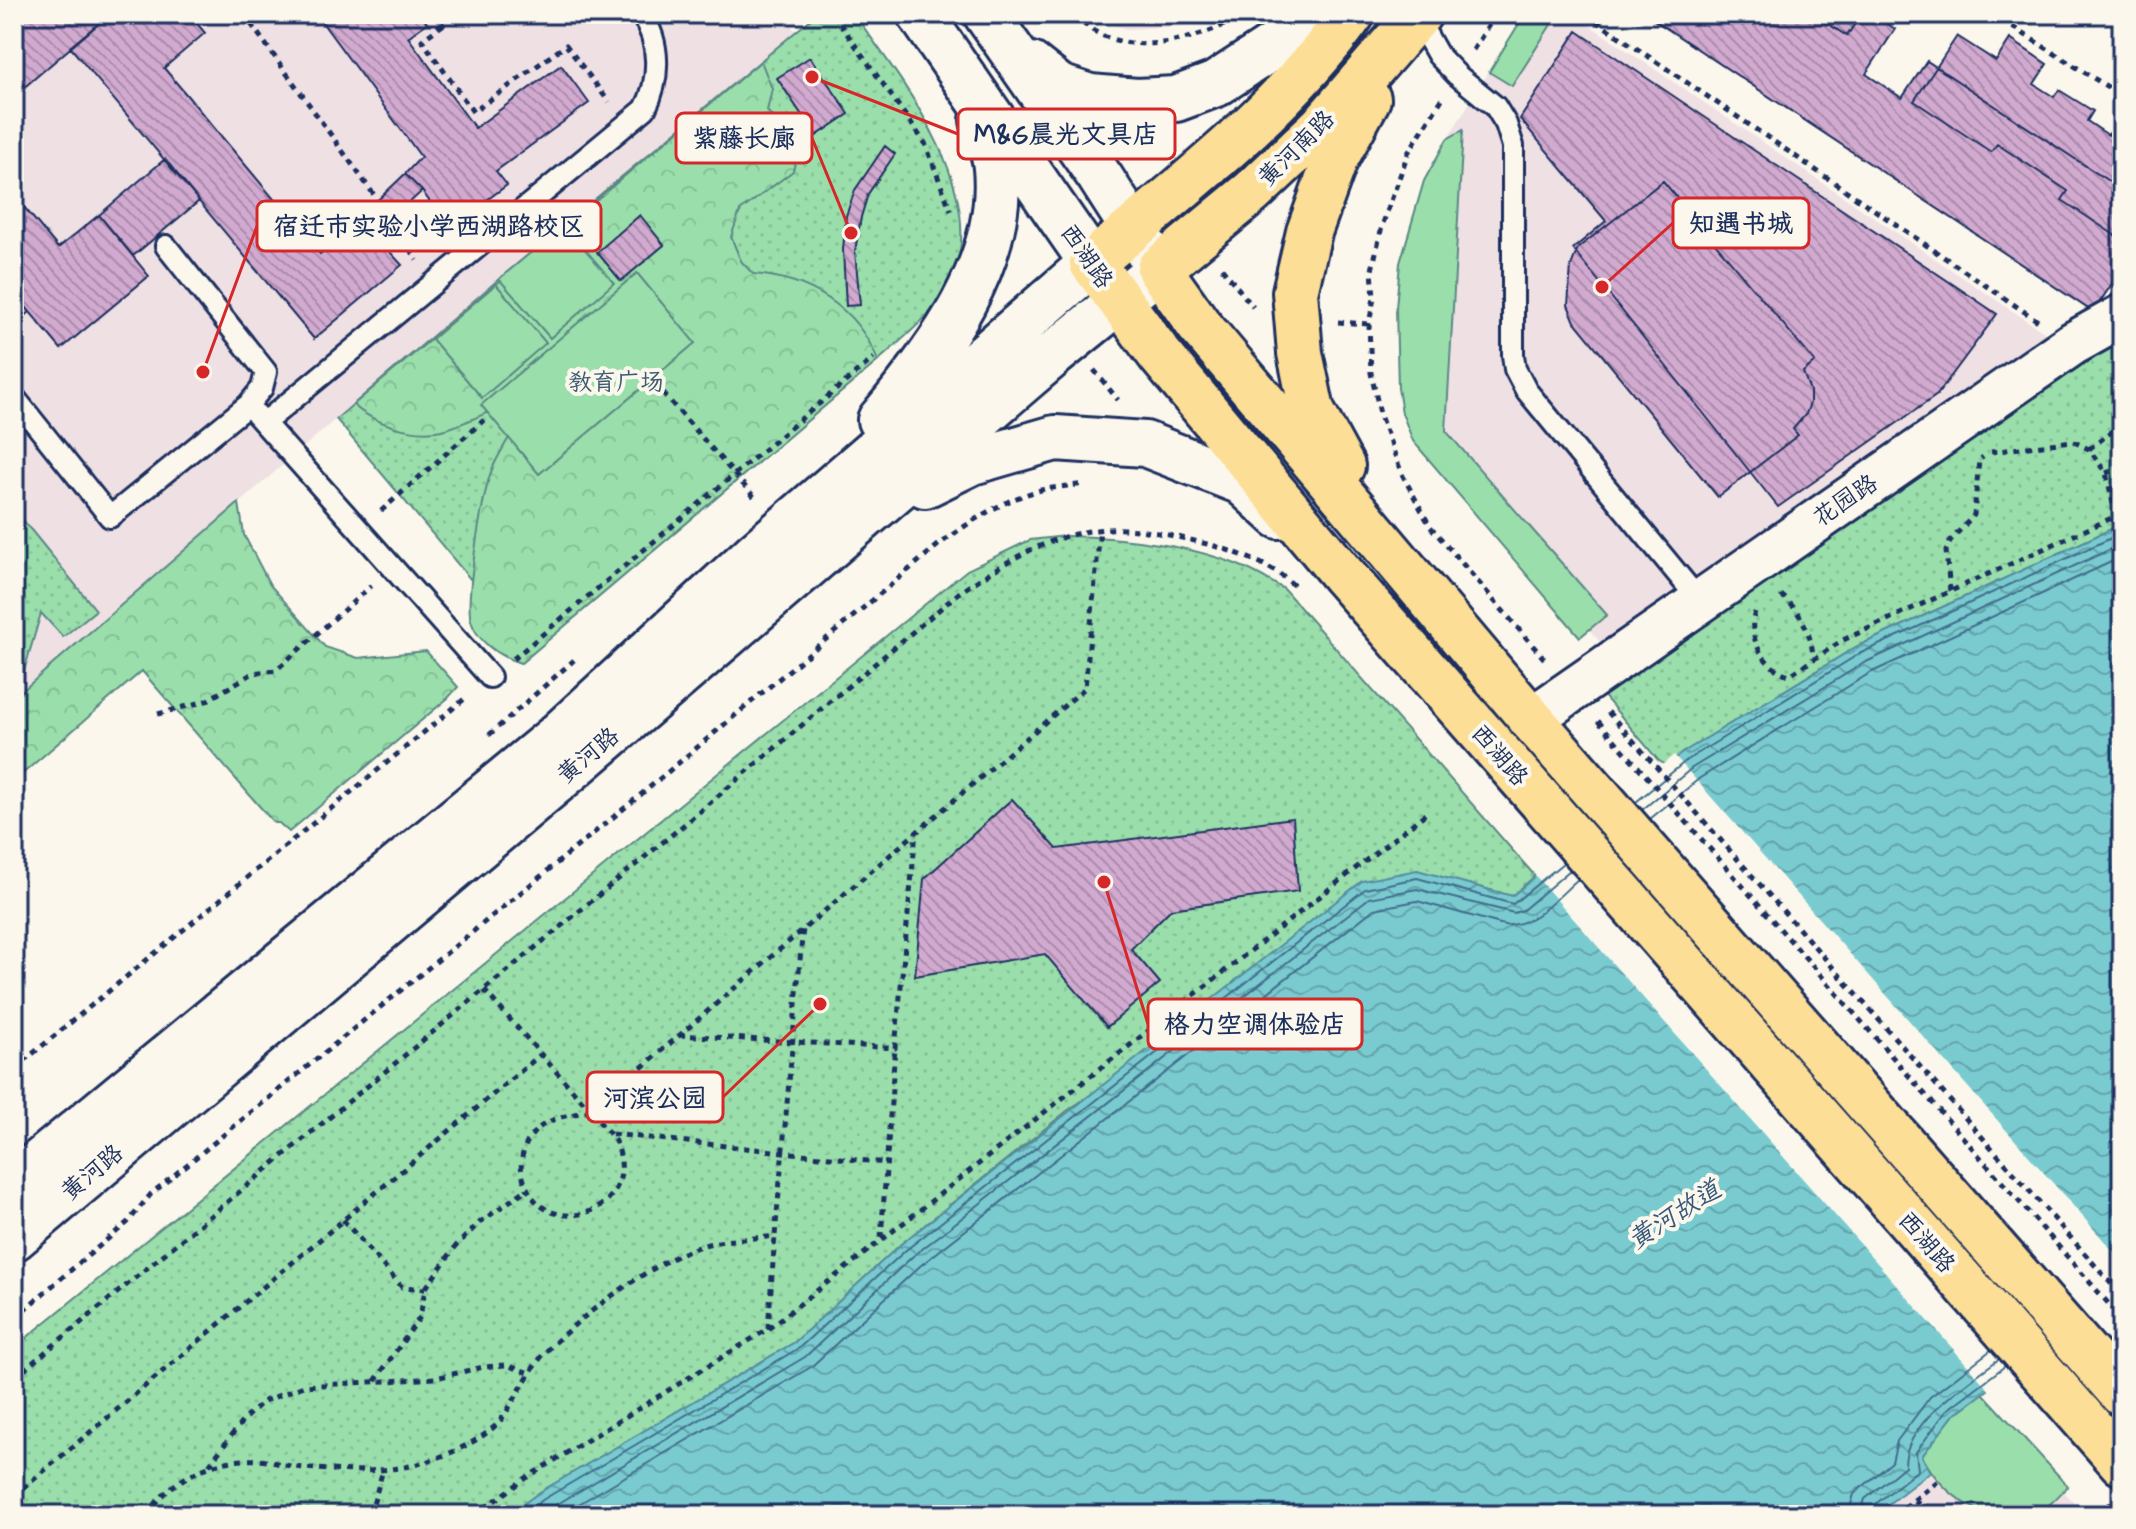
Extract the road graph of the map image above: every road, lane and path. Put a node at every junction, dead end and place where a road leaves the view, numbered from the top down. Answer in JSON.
{"nodes":[{"id":1,"x":244,"y":14,"type":"edge"},
{"id":2,"x":431,"y":14,"type":"edge"},
{"id":3,"x":458,"y":14,"type":"edge"},
{"id":4,"x":641,"y":14,"type":"edge"},
{"id":5,"x":833,"y":14,"type":"edge"},
{"id":6,"x":920,"y":14,"type":"edge"},
{"id":7,"x":986,"y":14,"type":"edge"},
{"id":8,"x":1074,"y":14,"type":"edge"},
{"id":9,"x":1323,"y":14,"type":"edge"},
{"id":10,"x":1352,"y":14,"type":"edge"},
{"id":11,"x":1496,"y":14,"type":"edge"},
{"id":12,"x":1586,"y":14,"type":"edge"},
{"id":13,"x":1992,"y":14,"type":"edge"},
{"id":14,"x":1418,"y":16,"type":"edge"},
{"id":15,"x":1237,"y":18,"type":"dead end"},
{"id":16,"x":440,"y":27,"type":"junction"},
{"id":17,"x":1014,"y":51,"type":"junction"},
{"id":18,"x":1457,"y":75,"type":"junction"},
{"id":19,"x":973,"y":87,"type":"junction"},
{"id":20,"x":2122,"y":96,"type":"edge"},
{"id":21,"x":626,"y":125,"type":"junction"},
{"id":22,"x":953,"y":220,"type":"dead end"},
{"id":23,"x":1133,"y":229,"type":"junction"},
{"id":24,"x":166,"y":246,"type":"dead end"},
{"id":25,"x":1092,"y":263,"type":"junction"},
{"id":26,"x":1159,"y":269,"type":"junction"},
{"id":27,"x":433,"y":284,"type":"junction"},
{"id":28,"x":1119,"y":301,"type":"junction"},
{"id":29,"x":2122,"y":316,"type":"edge"},
{"id":30,"x":2072,"y":344,"type":"junction"},
{"id":31,"x":883,"y":350,"type":"dead end"},
{"id":32,"x":655,"y":384,"type":"dead end"},
{"id":33,"x":14,"y":397,"type":"edge"},
{"id":34,"x":248,"y":405,"type":"junction"},
{"id":35,"x":484,"y":420,"type":"dead end"},
{"id":36,"x":264,"y":423,"type":"junction"},
{"id":37,"x":2122,"y":424,"type":"edge"},
{"id":38,"x":2089,"y":449,"type":"junction"},
{"id":39,"x":2122,"y":468,"type":"edge"},
{"id":40,"x":2106,"y":473,"type":"junction"},
{"id":41,"x":735,"y":475,"type":"junction"},
{"id":42,"x":1087,"y":483,"type":"dead end"},
{"id":43,"x":767,"y":489,"type":"dead end"},
{"id":44,"x":2119,"y":514,"type":"edge"},
{"id":45,"x":1100,"y":529,"type":"junction"},
{"id":46,"x":359,"y":530,"type":"junction"},
{"id":47,"x":1385,"y":545,"type":"junction"},
{"id":48,"x":756,"y":553,"type":"junction"},
{"id":49,"x":393,"y":568,"type":"junction"},
{"id":50,"x":1765,"y":570,"type":"junction"},
{"id":51,"x":1342,"y":574,"type":"junction"},
{"id":52,"x":790,"y":581,"type":"junction"},
{"id":53,"x":1950,"y":591,"type":"junction"},
{"id":54,"x":1303,"y":595,"type":"dead end"},
{"id":55,"x":1699,"y":600,"type":"junction"},
{"id":56,"x":578,"y":656,"type":"dead end"},
{"id":57,"x":1813,"y":659,"type":"junction"},
{"id":58,"x":490,"y":677,"type":"junction"},
{"id":59,"x":1576,"y":685,"type":"junction"},
{"id":60,"x":158,"y":714,"type":"dead end"},
{"id":61,"x":1531,"y":719,"type":"junction"},
{"id":62,"x":482,"y":740,"type":"dead end"},
{"id":63,"x":1425,"y":814,"type":"dead end"},
{"id":64,"x":916,"y":832,"type":"junction"},
{"id":65,"x":803,"y":927,"type":"junction"},
{"id":66,"x":484,"y":990,"type":"junction"},
{"id":67,"x":678,"y":1035,"type":"junction"},
{"id":68,"x":793,"y":1041,"type":"junction"},
{"id":69,"x":895,"y":1048,"type":"junction"},
{"id":70,"x":540,"y":1055,"type":"junction"},
{"id":71,"x":14,"y":1069,"type":"edge"},
{"id":72,"x":591,"y":1111,"type":"junction"},
{"id":73,"x":611,"y":1133,"type":"junction"},
{"id":74,"x":782,"y":1152,"type":"junction"},
{"id":75,"x":887,"y":1163,"type":"junction"},
{"id":76,"x":14,"y":1183,"type":"edge"},
{"id":77,"x":527,"y":1189,"type":"junction"},
{"id":78,"x":343,"y":1220,"type":"junction"},
{"id":79,"x":775,"y":1236,"type":"junction"},
{"id":80,"x":14,"y":1238,"type":"edge"},
{"id":81,"x":881,"y":1238,"type":"junction"},
{"id":82,"x":425,"y":1289,"type":"junction"},
{"id":83,"x":2122,"y":1296,"type":"edge"},
{"id":84,"x":14,"y":1318,"type":"edge"},
{"id":85,"x":2122,"y":1319,"type":"edge"},
{"id":86,"x":768,"y":1329,"type":"junction"},
{"id":87,"x":530,"y":1373,"type":"junction"},
{"id":88,"x":14,"y":1378,"type":"edge"},
{"id":89,"x":374,"y":1382,"type":"junction"},
{"id":90,"x":2122,"y":1394,"type":"edge"},
{"id":91,"x":2122,"y":1463,"type":"edge"},
{"id":92,"x":209,"y":1465,"type":"junction"},
{"id":93,"x":383,"y":1470,"type":"junction"},
{"id":94,"x":1938,"y":1481,"type":"dead end"},
{"id":95,"x":14,"y":1496,"type":"edge"},
{"id":96,"x":1914,"y":1500,"type":"junction"},
{"id":97,"x":148,"y":1515,"type":"edge"},
{"id":98,"x":370,"y":1515,"type":"edge"},
{"id":99,"x":475,"y":1515,"type":"edge"},
{"id":100,"x":1895,"y":1515,"type":"edge"},
{"id":101,"x":1938,"y":1515,"type":"edge"}],
"edges":[{"from":1,"to":27,"type":"path"},
{"from":2,"to":16,"type":"path"},
{"from":3,"to":16,"type":"path"},
{"from":4,"to":21,"type":"lane"},
{"from":5,"to":22,"type":"path"},
{"from":6,"to":19,"type":"main road","name":"西湖路"},
{"from":7,"to":17,"type":"main road"},
{"from":8,"to":15,"type":"path"},
{"from":9,"to":17,"type":"main road"},
{"from":10,"to":23,"type":"main road","name":"黄河南路"},
{"from":11,"to":18,"type":"path"},
{"from":12,"to":30,"type":"path"},
{"from":13,"to":20,"type":"path"},
{"from":14,"to":18,"type":"lane"},
{"from":14,"to":26,"type":"main road","name":"黄河南路"},
{"from":14,"to":47,"type":"main road"},
{"from":16,"to":21,"type":"path"},
{"from":17,"to":23,"type":"main road"},
{"from":18,"to":55,"type":"lane"},
{"from":18,"to":59,"type":"path"},
{"from":19,"to":25,"type":"main road","name":"西湖路"},
{"from":19,"to":48,"type":"main road"},
{"from":21,"to":27,"type":"lane"},
{"from":23,"to":25,"type":"main road","name":"黄河南路"},
{"from":23,"to":26,"type":"main road"},
{"from":24,"to":34,"type":"lane"},
{"from":25,"to":28,"type":"main road","name":"西湖路"},
{"from":25,"to":48,"type":"main road","name":"黄河路"},
{"from":26,"to":28,"type":"main road","name":"黄河路"},
{"from":26,"to":47,"type":"main road"},
{"from":27,"to":36,"type":"lane"},
{"from":28,"to":51,"type":"main road","name":"西湖路"},
{"from":28,"to":52,"type":"main road","name":"黄河路"},
{"from":29,"to":30,"type":"street","name":"花园路"},
{"from":30,"to":50,"type":"street","name":"花园路"},
{"from":31,"to":41,"type":"path"},
{"from":32,"to":41,"type":"path"},
{"from":33,"to":34,"type":"lane"},
{"from":34,"to":36,"type":"lane"},
{"from":35,"to":46,"type":"path"},
{"from":36,"to":46,"type":"lane"},
{"from":37,"to":38,"type":"path"},
{"from":38,"to":40,"type":"path"},
{"from":38,"to":53,"type":"path"},
{"from":39,"to":40,"type":"path"},
{"from":40,"to":44,"type":"path"},
{"from":41,"to":43,"type":"path"},
{"from":41,"to":58,"type":"path"},
{"from":42,"to":84,"type":"path"},
{"from":44,"to":53,"type":"path"},
{"from":45,"to":54,"type":"path"},
{"from":45,"to":64,"type":"path"},
{"from":45,"to":66,"type":"path"},
{"from":46,"to":49,"type":"lane"},
{"from":47,"to":61,"type":"main road","name":"西湖路"},
{"from":48,"to":76,"type":"main road","name":"黄河路"},
{"from":49,"to":58,"type":"lane"},
{"from":49,"to":60,"type":"path"},
{"from":50,"to":55,"type":"street","name":"花园路"},
{"from":50,"to":57,"type":"path"},
{"from":50,"to":57,"type":"path"},
{"from":51,"to":52,"type":"main road"},
{"from":51,"to":91,"type":"main road","name":"西湖路"},
{"from":52,"to":80,"type":"main road","name":"黄河路"},
{"from":53,"to":57,"type":"path"},
{"from":55,"to":59,"type":"street","name":"花园路"},
{"from":56,"to":62,"type":"path"},
{"from":58,"to":71,"type":"path"},
{"from":59,"to":61,"type":"street","name":"花园路"},
{"from":59,"to":83,"type":"path"},
{"from":59,"to":85,"type":"path"},
{"from":61,"to":90,"type":"main road","name":"西湖路"},
{"from":63,"to":81,"type":"path"},
{"from":64,"to":65,"type":"path"},
{"from":64,"to":69,"type":"path"},
{"from":65,"to":67,"type":"path"},
{"from":65,"to":68,"type":"path"},
{"from":66,"to":70,"type":"path"},
{"from":66,"to":88,"type":"path"},
{"from":67,"to":68,"type":"path"},
{"from":67,"to":72,"type":"path"},
{"from":68,"to":69,"type":"path"},
{"from":68,"to":74,"type":"path"},
{"from":69,"to":75,"type":"path"},
{"from":70,"to":72,"type":"path"},
{"from":70,"to":78,"type":"path"},
{"from":72,"to":73,"type":"path"},
{"from":72,"to":77,"type":"path"},
{"from":73,"to":74,"type":"path"},
{"from":73,"to":77,"type":"path"},
{"from":74,"to":75,"type":"path"},
{"from":74,"to":79,"type":"path"},
{"from":75,"to":81,"type":"path"},
{"from":77,"to":82,"type":"path"},
{"from":78,"to":82,"type":"path"},
{"from":78,"to":95,"type":"path"},
{"from":79,"to":86,"type":"path"},
{"from":79,"to":87,"type":"path"},
{"from":81,"to":86,"type":"path"},
{"from":82,"to":89,"type":"path"},
{"from":86,"to":99,"type":"path"},
{"from":87,"to":89,"type":"path"},
{"from":87,"to":93,"type":"path"},
{"from":89,"to":92,"type":"path"},
{"from":92,"to":93,"type":"path"},
{"from":92,"to":97,"type":"path"},
{"from":93,"to":98,"type":"path"},
{"from":94,"to":96,"type":"path"},
{"from":96,"to":100,"type":"path"},
{"from":96,"to":101,"type":"path"}]}
